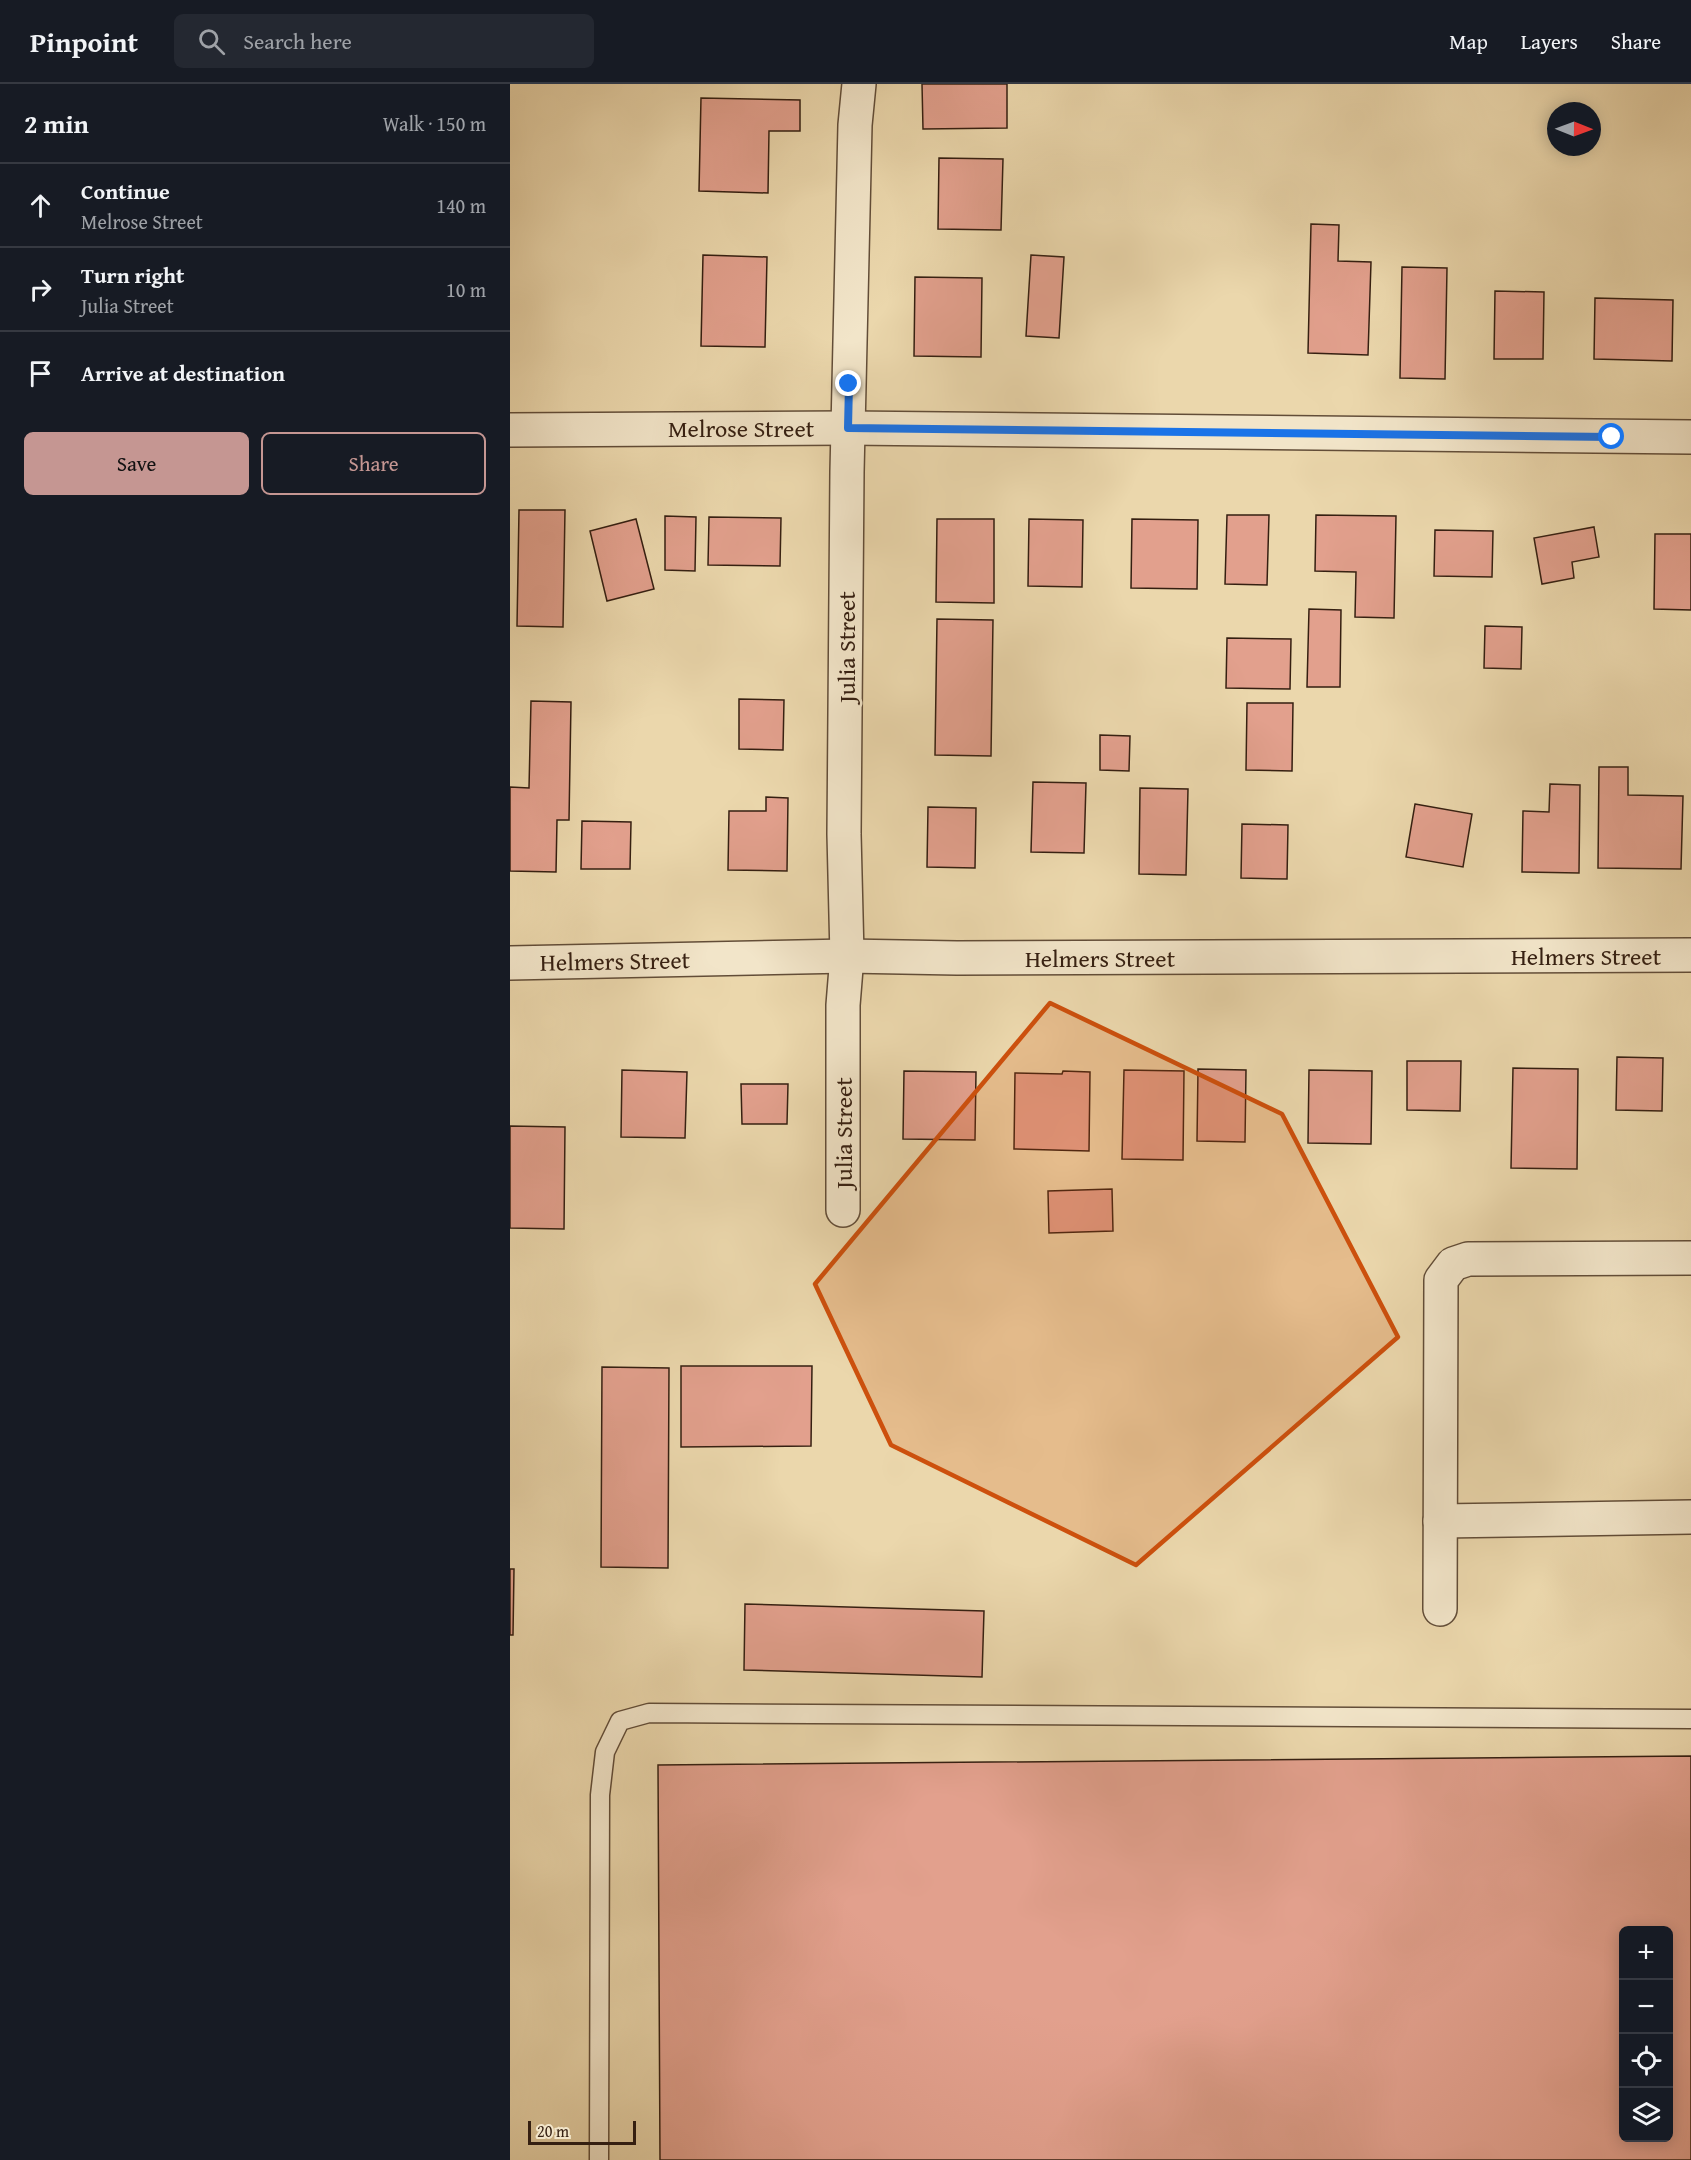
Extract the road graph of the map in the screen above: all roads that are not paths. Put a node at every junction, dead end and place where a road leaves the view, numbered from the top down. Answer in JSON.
{"nodes":[{"id":1,"x":859,"y":84,"type":"edge"},
{"id":2,"x":848,"y":428,"type":"junction"},
{"id":3,"x":510,"y":430,"type":"edge"},
{"id":4,"x":1691,"y":437,"type":"edge"},
{"id":5,"x":1691,"y":955,"type":"edge"},
{"id":6,"x":847,"y":956,"type":"junction"},
{"id":7,"x":510,"y":963,"type":"edge"},
{"id":8,"x":843,"y":1210,"type":"dead end"},
{"id":9,"x":1691,"y":1258,"type":"edge"},
{"id":10,"x":1691,"y":1517,"type":"edge"},
{"id":11,"x":1440,"y":1521,"type":"junction"},
{"id":12,"x":1440,"y":1608,"type":"dead end"},
{"id":13,"x":1691,"y":1719,"type":"edge"},
{"id":14,"x":599,"y":2160,"type":"edge"}],
"edges":[{"from":1,"to":2,"type":"street","name":"Julia Street"},
{"from":2,"to":3,"type":"street","name":"Melrose Street"},
{"from":2,"to":4,"type":"street","name":"Melrose Street"},
{"from":2,"to":6,"type":"street","name":"Julia Street"},
{"from":5,"to":6,"type":"street","name":"Helmers Street"},
{"from":6,"to":7,"type":"street","name":"Helmers Street"},
{"from":6,"to":8,"type":"street","name":"Julia Street"},
{"from":9,"to":11,"type":"street"},
{"from":10,"to":11,"type":"street"},
{"from":11,"to":12,"type":"street"},
{"from":13,"to":14,"type":"lane"}]}
